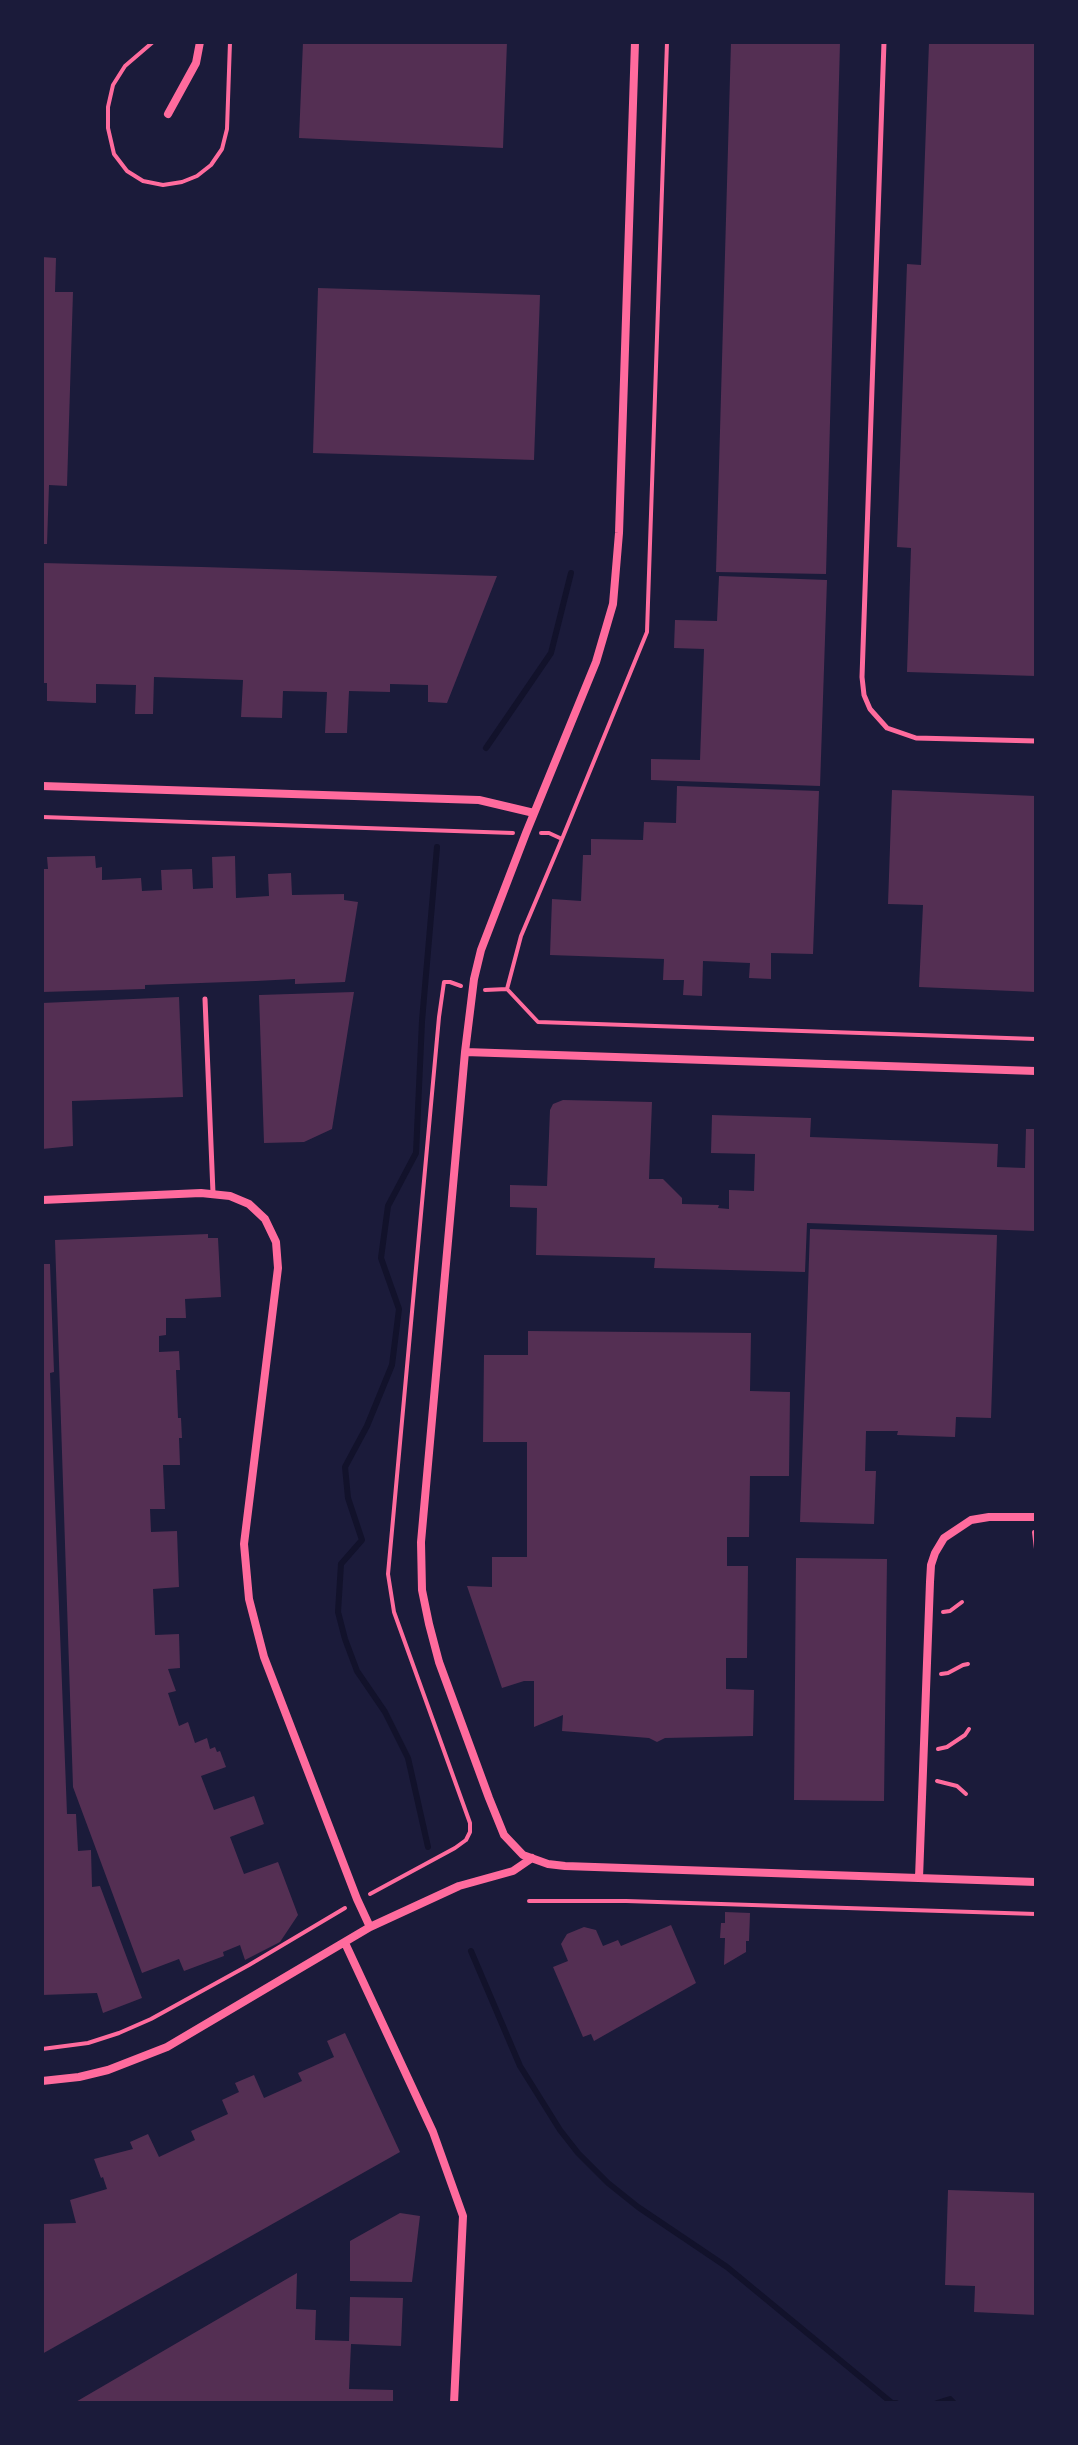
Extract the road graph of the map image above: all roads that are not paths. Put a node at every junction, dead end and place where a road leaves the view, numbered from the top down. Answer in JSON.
{"nodes":[{"id":1,"x":200,"y":42,"type":"edge"},
{"id":2,"x":635,"y":42,"type":"edge"},
{"id":3,"x":884,"y":42,"type":"edge"},
{"id":4,"x":168,"y":114,"type":"dead end"},
{"id":5,"x":1036,"y":741,"type":"edge"},
{"id":6,"x":42,"y":786,"type":"edge"},
{"id":7,"x":534,"y":813,"type":"junction"},
{"id":8,"x":205,"y":999,"type":"dead end"},
{"id":9,"x":465,"y":1052,"type":"junction"},
{"id":10,"x":1036,"y":1071,"type":"edge"},
{"id":11,"x":213,"y":1194,"type":"junction"},
{"id":12,"x":42,"y":1200,"type":"edge"},
{"id":13,"x":1036,"y":1517,"type":"edge"},
{"id":14,"x":532,"y":1858,"type":"junction"},
{"id":15,"x":919,"y":1878,"type":"junction"},
{"id":16,"x":1036,"y":1882,"type":"edge"},
{"id":17,"x":370,"y":1927,"type":"junction"},
{"id":18,"x":345,"y":1943,"type":"junction"},
{"id":19,"x":42,"y":2081,"type":"edge"},
{"id":20,"x":454,"y":2403,"type":"edge"}],
"edges":[{"from":1,"to":4,"type":"street"},
{"from":2,"to":7,"type":"street"},
{"from":3,"to":5,"type":"lane"},
{"from":6,"to":7,"type":"street"},
{"from":7,"to":9,"type":"street"},
{"from":8,"to":11,"type":"lane"},
{"from":9,"to":10,"type":"street"},
{"from":9,"to":14,"type":"street"},
{"from":11,"to":12,"type":"street"},
{"from":11,"to":17,"type":"street"},
{"from":13,"to":15,"type":"street"},
{"from":14,"to":15,"type":"street"},
{"from":14,"to":17,"type":"street"},
{"from":15,"to":16,"type":"street"},
{"from":17,"to":18,"type":"street"},
{"from":18,"to":19,"type":"street"},
{"from":18,"to":20,"type":"street"}]}
